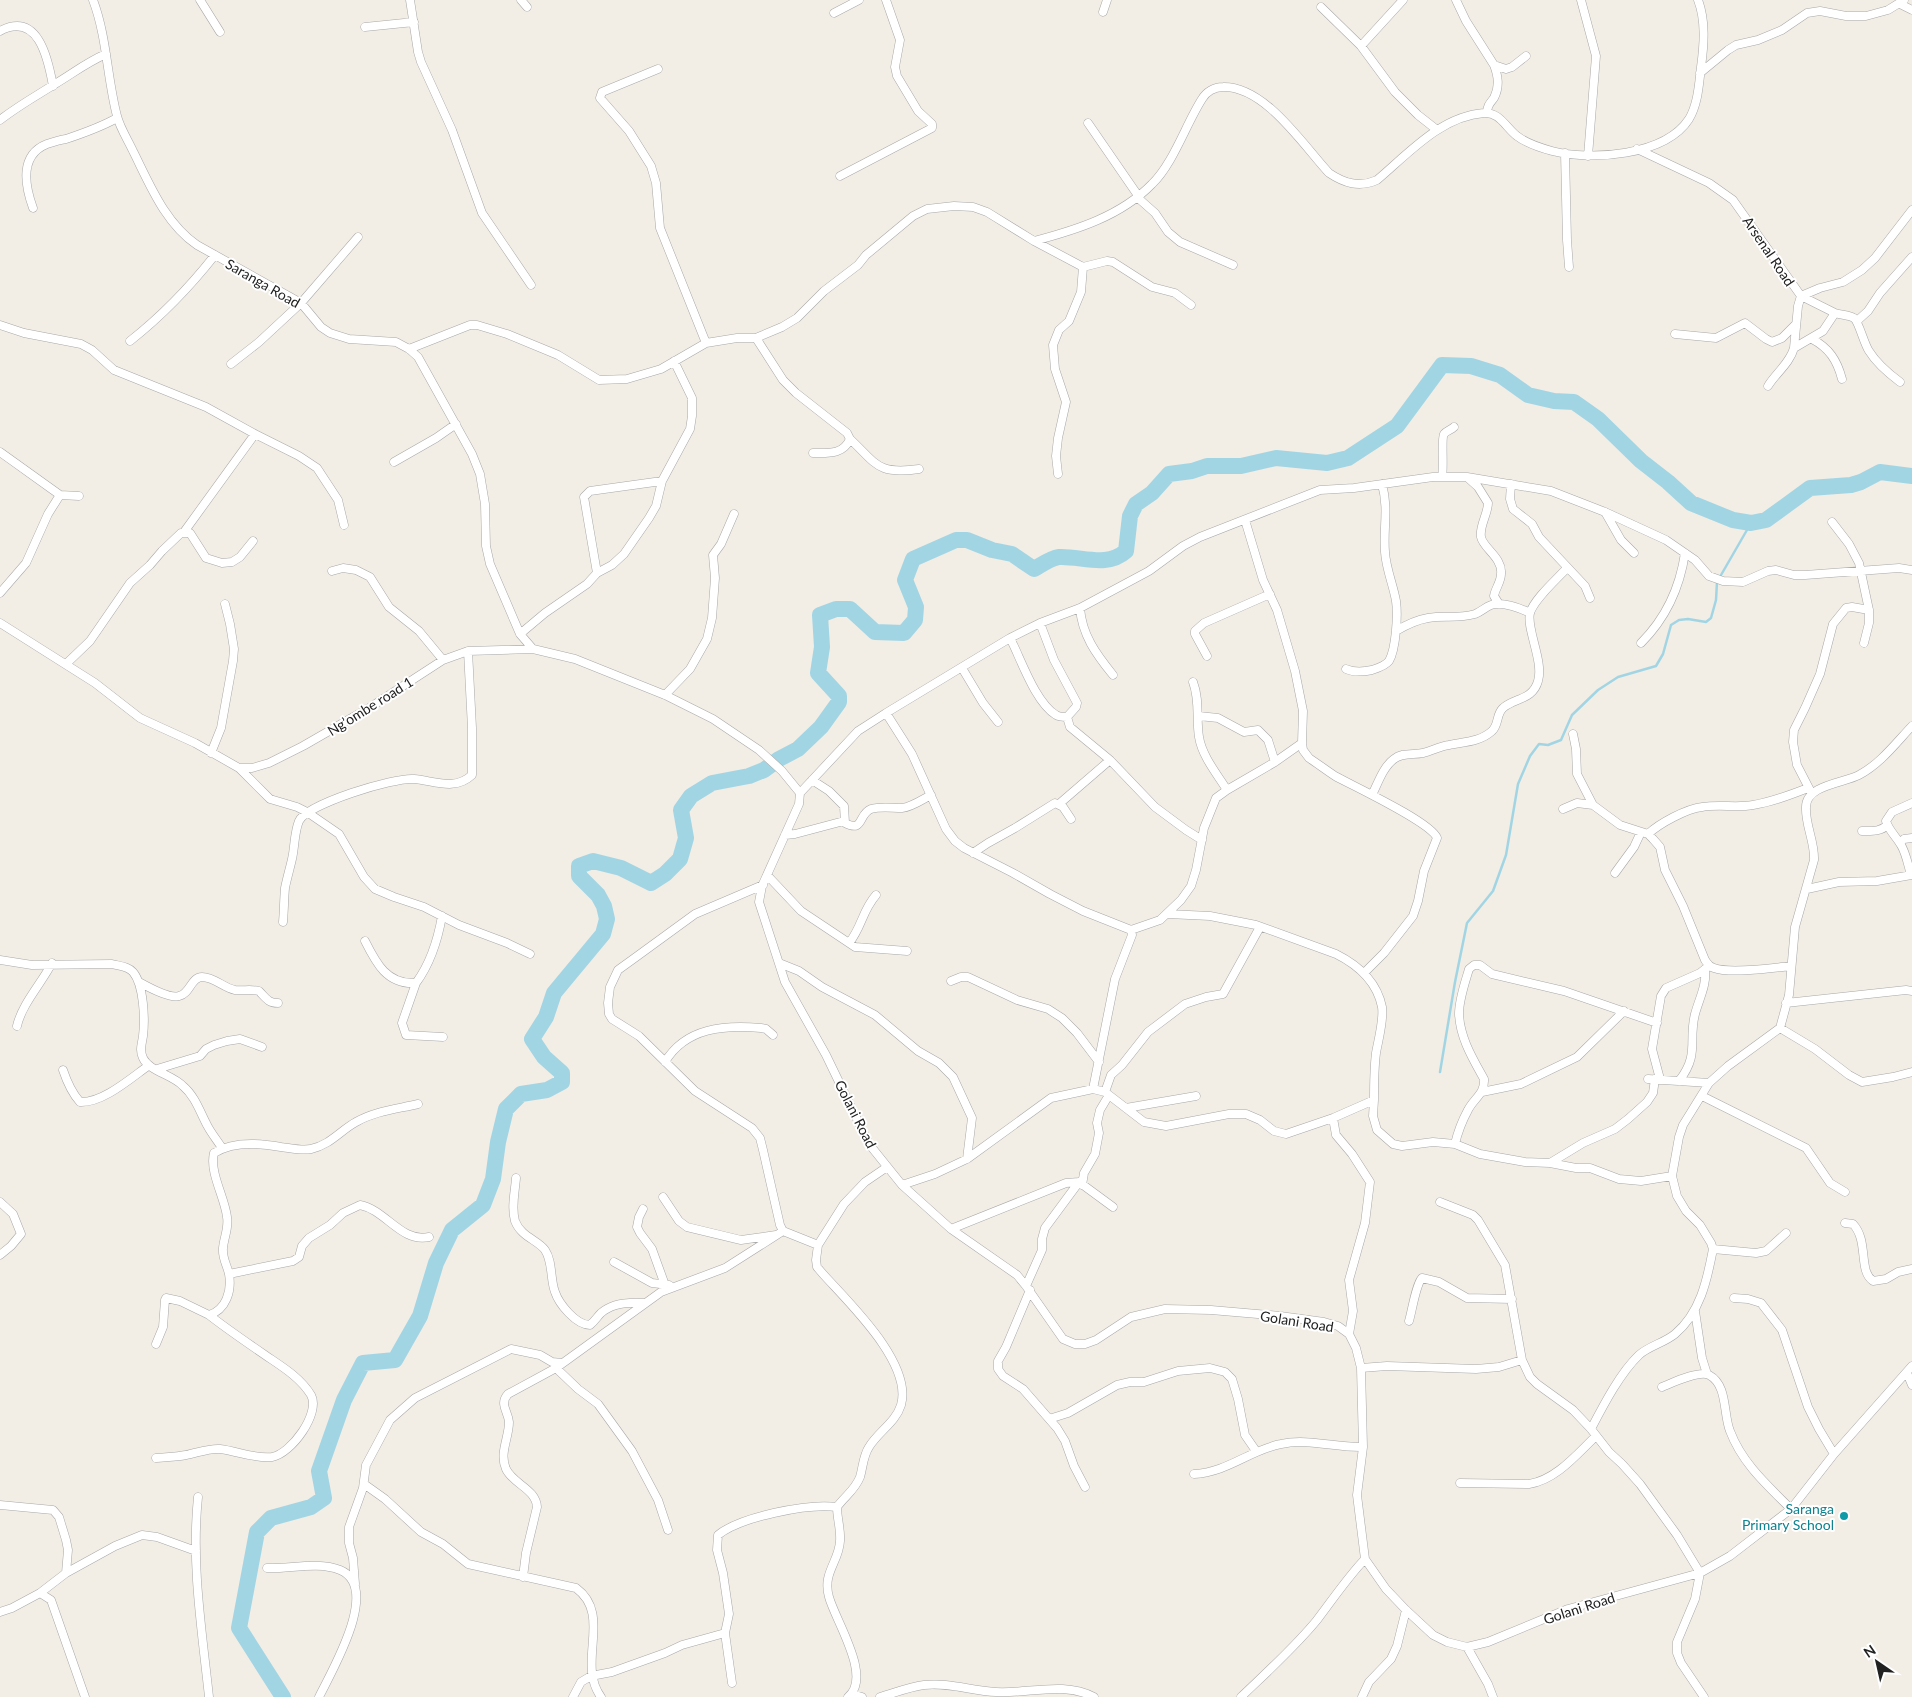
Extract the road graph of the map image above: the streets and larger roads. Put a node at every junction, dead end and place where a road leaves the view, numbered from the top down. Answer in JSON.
{"nodes":[{"id":1,"x":93,"y":0,"type":"edge"},
{"id":2,"x":200,"y":0,"type":"edge"},
{"id":3,"x":410,"y":0,"type":"edge"},
{"id":4,"x":521,"y":0,"type":"edge"},
{"id":5,"x":859,"y":0,"type":"edge"},
{"id":6,"x":886,"y":0,"type":"edge"},
{"id":7,"x":1107,"y":0,"type":"edge"},
{"id":8,"x":1403,"y":0,"type":"edge"},
{"id":9,"x":1456,"y":0,"type":"edge"},
{"id":10,"x":1581,"y":0,"type":"edge"},
{"id":11,"x":1698,"y":0,"type":"edge"},
{"id":12,"x":1902,"y":2,"type":"edge"},
{"id":13,"x":527,"y":7,"type":"dead end"},
{"id":14,"x":1321,"y":7,"type":"dead end"},
{"id":15,"x":1912,"y":10,"type":"edge"},
{"id":16,"x":1103,"y":12,"type":"dead end"},
{"id":17,"x":834,"y":13,"type":"dead end"},
{"id":18,"x":414,"y":22,"type":"junction"},
{"id":19,"x":365,"y":27,"type":"dead end"},
{"id":20,"x":0,"y":32,"type":"edge"},
{"id":21,"x":220,"y":32,"type":"dead end"},
{"id":22,"x":1361,"y":46,"type":"junction"},
{"id":23,"x":106,"y":54,"type":"junction"},
{"id":24,"x":1526,"y":56,"type":"dead end"},
{"id":25,"x":1494,"y":65,"type":"junction"},
{"id":26,"x":658,"y":69,"type":"dead end"},
{"id":27,"x":1700,"y":73,"type":"junction"},
{"id":28,"x":53,"y":86,"type":"junction"},
{"id":29,"x":1487,"y":113,"type":"junction"},
{"id":30,"x":117,"y":118,"type":"junction"},
{"id":31,"x":0,"y":120,"type":"edge"},
{"id":32,"x":1088,"y":123,"type":"dead end"},
{"id":33,"x":1437,"y":130,"type":"junction"},
{"id":34,"x":1638,"y":149,"type":"junction"},
{"id":35,"x":1565,"y":152,"type":"junction"},
{"id":36,"x":1588,"y":156,"type":"junction"},
{"id":37,"x":840,"y":176,"type":"dead end"},
{"id":38,"x":1138,"y":197,"type":"junction"},
{"id":39,"x":33,"y":208,"type":"dead end"},
{"id":40,"x":1912,"y":210,"type":"edge"},
{"id":41,"x":358,"y":237,"type":"dead end"},
{"id":42,"x":1034,"y":241,"type":"junction"},
{"id":43,"x":215,"y":255,"type":"junction"},
{"id":44,"x":1912,"y":257,"type":"edge"},
{"id":45,"x":1233,"y":264,"type":"dead end"},
{"id":46,"x":1083,"y":266,"type":"junction"},
{"id":47,"x":1569,"y":267,"type":"dead end"},
{"id":48,"x":531,"y":285,"type":"dead end"},
{"id":49,"x":1801,"y":296,"type":"junction"},
{"id":50,"x":301,"y":303,"type":"junction"},
{"id":51,"x":1191,"y":305,"type":"dead end"},
{"id":52,"x":1835,"y":313,"type":"junction"},
{"id":53,"x":1857,"y":321,"type":"junction"},
{"id":54,"x":1796,"y":324,"type":"junction"},
{"id":55,"x":0,"y":325,"type":"edge"},
{"id":56,"x":1675,"y":334,"type":"dead end"},
{"id":57,"x":756,"y":338,"type":"junction"},
{"id":58,"x":1812,"y":339,"type":"junction"},
{"id":59,"x":130,"y":341,"type":"dead end"},
{"id":60,"x":706,"y":343,"type":"junction"},
{"id":61,"x":1794,"y":348,"type":"junction"},
{"id":62,"x":410,"y":349,"type":"junction"},
{"id":63,"x":674,"y":361,"type":"junction"},
{"id":64,"x":231,"y":364,"type":"dead end"},
{"id":65,"x":1842,"y":379,"type":"dead end"},
{"id":66,"x":1900,"y":382,"type":"dead end"},
{"id":67,"x":1768,"y":386,"type":"dead end"},
{"id":68,"x":456,"y":424,"type":"junction"},
{"id":69,"x":1454,"y":427,"type":"dead end"},
{"id":70,"x":255,"y":434,"type":"junction"},
{"id":71,"x":850,"y":439,"type":"junction"},
{"id":72,"x":0,"y":452,"type":"edge"},
{"id":73,"x":813,"y":453,"type":"dead end"},
{"id":74,"x":394,"y":462,"type":"dead end"},
{"id":75,"x":919,"y":469,"type":"dead end"},
{"id":76,"x":1058,"y":474,"type":"dead end"},
{"id":77,"x":1442,"y":477,"type":"junction"},
{"id":78,"x":1467,"y":477,"type":"junction"},
{"id":79,"x":662,"y":481,"type":"junction"},
{"id":80,"x":1382,"y":484,"type":"junction"},
{"id":81,"x":1511,"y":484,"type":"junction"},
{"id":82,"x":60,"y":495,"type":"junction"},
{"id":83,"x":79,"y":496,"type":"dead end"},
{"id":84,"x":1605,"y":512,"type":"junction"},
{"id":85,"x":734,"y":514,"type":"dead end"},
{"id":86,"x":1245,"y":520,"type":"junction"},
{"id":87,"x":1832,"y":522,"type":"dead end"},
{"id":88,"x":344,"y":525,"type":"dead end"},
{"id":89,"x":184,"y":532,"type":"junction"},
{"id":90,"x":252,"y":542,"type":"dead end"},
{"id":91,"x":1634,"y":553,"type":"dead end"},
{"id":92,"x":1685,"y":554,"type":"junction"},
{"id":93,"x":1566,"y":568,"type":"junction"},
{"id":94,"x":1860,"y":570,"type":"junction"},
{"id":95,"x":1912,"y":570,"type":"edge"},
{"id":96,"x":332,"y":571,"type":"dead end"},
{"id":97,"x":598,"y":573,"type":"junction"},
{"id":98,"x":0,"y":593,"type":"edge"},
{"id":99,"x":1270,"y":594,"type":"junction"},
{"id":100,"x":1590,"y":598,"type":"dead end"},
{"id":101,"x":224,"y":604,"type":"dead end"},
{"id":102,"x":1498,"y":604,"type":"junction"},
{"id":103,"x":1080,"y":608,"type":"junction"},
{"id":104,"x":1869,"y":610,"type":"junction"},
{"id":105,"x":1530,"y":613,"type":"junction"},
{"id":106,"x":0,"y":623,"type":"edge"},
{"id":107,"x":1040,"y":623,"type":"junction"},
{"id":108,"x":1396,"y":631,"type":"junction"},
{"id":109,"x":520,"y":634,"type":"junction"},
{"id":110,"x":1010,"y":638,"type":"junction"},
{"id":111,"x":1641,"y":643,"type":"dead end"},
{"id":112,"x":1864,"y":643,"type":"dead end"},
{"id":113,"x":533,"y":649,"type":"junction"},
{"id":114,"x":468,"y":651,"type":"junction"},
{"id":115,"x":1207,"y":656,"type":"dead end"},
{"id":116,"x":443,"y":660,"type":"junction"},
{"id":117,"x":66,"y":664,"type":"junction"},
{"id":118,"x":962,"y":668,"type":"junction"},
{"id":119,"x":1346,"y":669,"type":"dead end"},
{"id":120,"x":1113,"y":674,"type":"dead end"},
{"id":121,"x":1193,"y":682,"type":"dead end"},
{"id":122,"x":665,"y":696,"type":"junction"},
{"id":123,"x":886,"y":713,"type":"junction"},
{"id":124,"x":1199,"y":716,"type":"junction"},
{"id":125,"x":1067,"y":717,"type":"junction"},
{"id":126,"x":998,"y":722,"type":"dead end"},
{"id":127,"x":1912,"y":726,"type":"edge"},
{"id":128,"x":1573,"y":734,"type":"dead end"},
{"id":129,"x":1302,"y":743,"type":"junction"},
{"id":130,"x":211,"y":753,"type":"junction"},
{"id":131,"x":1110,"y":760,"type":"junction"},
{"id":132,"x":1275,"y":762,"type":"junction"},
{"id":133,"x":239,"y":768,"type":"junction"},
{"id":134,"x":812,"y":780,"type":"junction"},
{"id":135,"x":1227,"y":790,"type":"junction"},
{"id":136,"x":1810,"y":791,"type":"junction"},
{"id":137,"x":800,"y":793,"type":"junction"},
{"id":138,"x":931,"y":795,"type":"junction"},
{"id":139,"x":1372,"y":795,"type":"junction"},
{"id":140,"x":1912,"y":803,"type":"edge"},
{"id":141,"x":1059,"y":804,"type":"junction"},
{"id":142,"x":1593,"y":804,"type":"junction"},
{"id":143,"x":1563,"y":809,"type":"dead end"},
{"id":144,"x":307,"y":812,"type":"junction"},
{"id":145,"x":1071,"y":819,"type":"dead end"},
{"id":146,"x":844,"y":821,"type":"junction"},
{"id":147,"x":1887,"y":825,"type":"junction"},
{"id":148,"x":1862,"y":831,"type":"dead end"},
{"id":149,"x":1644,"y":833,"type":"junction"},
{"id":150,"x":785,"y":835,"type":"junction"},
{"id":151,"x":1912,"y":838,"type":"edge"},
{"id":152,"x":1202,"y":840,"type":"junction"},
{"id":153,"x":1900,"y":842,"type":"junction"},
{"id":154,"x":973,"y":853,"type":"junction"},
{"id":155,"x":1614,"y":873,"type":"dead end"},
{"id":156,"x":767,"y":875,"type":"junction"},
{"id":157,"x":1911,"y":875,"type":"edge"},
{"id":158,"x":763,"y":884,"type":"junction"},
{"id":159,"x":1807,"y":889,"type":"junction"},
{"id":160,"x":876,"y":896,"type":"dead end"},
{"id":161,"x":1168,"y":914,"type":"junction"},
{"id":162,"x":442,"y":916,"type":"junction"},
{"id":163,"x":283,"y":922,"type":"dead end"},
{"id":164,"x":1260,"y":927,"type":"junction"},
{"id":165,"x":1131,"y":930,"type":"junction"},
{"id":166,"x":365,"y":941,"type":"dead end"},
{"id":167,"x":849,"y":943,"type":"junction"},
{"id":168,"x":907,"y":951,"type":"dead end"},
{"id":169,"x":530,"y":954,"type":"dead end"},
{"id":170,"x":0,"y":960,"type":"edge"},
{"id":171,"x":52,"y":963,"type":"junction"},
{"id":172,"x":779,"y":963,"type":"junction"},
{"id":173,"x":1791,"y":966,"type":"junction"},
{"id":174,"x":1707,"y":968,"type":"junction"},
{"id":175,"x":1364,"y":973,"type":"junction"},
{"id":176,"x":951,"y":981,"type":"dead end"},
{"id":177,"x":139,"y":982,"type":"junction"},
{"id":178,"x":416,"y":983,"type":"junction"},
{"id":179,"x":1912,"y":991,"type":"edge"},
{"id":180,"x":278,"y":1003,"type":"dead end"},
{"id":181,"x":1786,"y":1003,"type":"junction"},
{"id":182,"x":1624,"y":1011,"type":"junction"},
{"id":183,"x":1657,"y":1023,"type":"junction"},
{"id":184,"x":17,"y":1026,"type":"dead end"},
{"id":185,"x":1780,"y":1028,"type":"junction"},
{"id":186,"x":773,"y":1035,"type":"dead end"},
{"id":187,"x":443,"y":1037,"type":"dead end"},
{"id":188,"x":262,"y":1047,"type":"dead end"},
{"id":189,"x":666,"y":1062,"type":"junction"},
{"id":190,"x":1098,"y":1062,"type":"junction"},
{"id":191,"x":148,"y":1066,"type":"junction"},
{"id":192,"x":157,"y":1069,"type":"junction"},
{"id":193,"x":63,"y":1070,"type":"dead end"},
{"id":194,"x":1912,"y":1072,"type":"edge"},
{"id":195,"x":1654,"y":1079,"type":"junction"},
{"id":196,"x":1679,"y":1081,"type":"junction"},
{"id":197,"x":1709,"y":1083,"type":"junction"},
{"id":198,"x":1093,"y":1089,"type":"junction"},
{"id":199,"x":1482,"y":1092,"type":"junction"},
{"id":200,"x":1107,"y":1094,"type":"junction"},
{"id":201,"x":1196,"y":1096,"type":"dead end"},
{"id":202,"x":1702,"y":1096,"type":"junction"},
{"id":203,"x":1374,"y":1100,"type":"junction"},
{"id":204,"x":418,"y":1104,"type":"dead end"},
{"id":205,"x":1126,"y":1108,"type":"junction"},
{"id":206,"x":1333,"y":1118,"type":"junction"},
{"id":207,"x":1455,"y":1144,"type":"junction"},
{"id":208,"x":222,"y":1148,"type":"junction"},
{"id":209,"x":967,"y":1159,"type":"junction"},
{"id":210,"x":1550,"y":1163,"type":"junction"},
{"id":211,"x":887,"y":1167,"type":"junction"},
{"id":212,"x":1672,"y":1176,"type":"junction"},
{"id":213,"x":516,"y":1178,"type":"dead end"},
{"id":214,"x":1081,"y":1183,"type":"junction"},
{"id":215,"x":902,"y":1185,"type":"junction"},
{"id":216,"x":1845,"y":1192,"type":"dead end"},
{"id":217,"x":663,"y":1197,"type":"dead end"},
{"id":218,"x":0,"y":1202,"type":"edge"},
{"id":219,"x":1440,"y":1202,"type":"dead end"},
{"id":220,"x":1113,"y":1207,"type":"dead end"},
{"id":221,"x":643,"y":1208,"type":"dead end"},
{"id":222,"x":1845,"y":1223,"type":"dead end"},
{"id":223,"x":952,"y":1230,"type":"junction"},
{"id":224,"x":1786,"y":1232,"type":"dead end"},
{"id":225,"x":781,"y":1233,"type":"junction"},
{"id":226,"x":429,"y":1237,"type":"dead end"},
{"id":227,"x":818,"y":1245,"type":"junction"},
{"id":228,"x":1713,"y":1249,"type":"junction"},
{"id":229,"x":0,"y":1255,"type":"edge"},
{"id":230,"x":614,"y":1262,"type":"dead end"},
{"id":231,"x":1912,"y":1269,"type":"edge"},
{"id":232,"x":229,"y":1274,"type":"junction"},
{"id":233,"x":665,"y":1285,"type":"junction"},
{"id":234,"x":675,"y":1286,"type":"junction"},
{"id":235,"x":1028,"y":1288,"type":"junction"},
{"id":236,"x":1734,"y":1298,"type":"dead end"},
{"id":237,"x":1512,"y":1300,"type":"junction"},
{"id":238,"x":644,"y":1303,"type":"junction"},
{"id":239,"x":1695,"y":1312,"type":"junction"},
{"id":240,"x":209,"y":1316,"type":"junction"},
{"id":241,"x":1409,"y":1321,"type":"dead end"},
{"id":242,"x":1349,"y":1334,"type":"junction"},
{"id":243,"x":156,"y":1344,"type":"dead end"},
{"id":244,"x":1522,"y":1360,"type":"junction"},
{"id":245,"x":559,"y":1366,"type":"junction"},
{"id":246,"x":1361,"y":1368,"type":"junction"},
{"id":247,"x":1909,"y":1370,"type":"edge"},
{"id":248,"x":1707,"y":1374,"type":"junction"},
{"id":249,"x":1912,"y":1385,"type":"edge"},
{"id":250,"x":1662,"y":1387,"type":"dead end"},
{"id":251,"x":1049,"y":1418,"type":"junction"},
{"id":252,"x":1593,"y":1432,"type":"junction"},
{"id":253,"x":1362,"y":1447,"type":"junction"},
{"id":254,"x":1256,"y":1451,"type":"junction"},
{"id":255,"x":1834,"y":1454,"type":"junction"},
{"id":256,"x":156,"y":1458,"type":"dead end"},
{"id":257,"x":1194,"y":1474,"type":"dead end"},
{"id":258,"x":1460,"y":1483,"type":"dead end"},
{"id":259,"x":364,"y":1484,"type":"junction"},
{"id":260,"x":1085,"y":1486,"type":"dead end"},
{"id":261,"x":198,"y":1498,"type":"dead end"},
{"id":262,"x":0,"y":1505,"type":"edge"},
{"id":263,"x":837,"y":1507,"type":"junction"},
{"id":264,"x":1791,"y":1509,"type":"junction"},
{"id":265,"x":668,"y":1530,"type":"dead end"},
{"id":266,"x":196,"y":1551,"type":"junction"},
{"id":267,"x":1366,"y":1559,"type":"junction"},
{"id":268,"x":267,"y":1568,"type":"dead end"},
{"id":269,"x":66,"y":1573,"type":"junction"},
{"id":270,"x":1700,"y":1573,"type":"junction"},
{"id":271,"x":523,"y":1577,"type":"junction"},
{"id":272,"x":355,"y":1584,"type":"junction"},
{"id":273,"x":40,"y":1593,"type":"junction"},
{"id":274,"x":1406,"y":1610,"type":"junction"},
{"id":275,"x":0,"y":1612,"type":"edge"},
{"id":276,"x":725,"y":1633,"type":"junction"},
{"id":277,"x":1466,"y":1647,"type":"junction"},
{"id":278,"x":591,"y":1676,"type":"junction"},
{"id":279,"x":732,"y":1683,"type":"dead end"},
{"id":280,"x":850,"y":1695,"type":"edge"},
{"id":281,"x":84,"y":1697,"type":"edge"},
{"id":282,"x":209,"y":1697,"type":"edge"},
{"id":283,"x":319,"y":1697,"type":"edge"},
{"id":284,"x":573,"y":1697,"type":"edge"},
{"id":285,"x":601,"y":1697,"type":"edge"},
{"id":286,"x":862,"y":1697,"type":"edge"},
{"id":287,"x":880,"y":1697,"type":"edge"},
{"id":288,"x":1094,"y":1697,"type":"edge"},
{"id":289,"x":1241,"y":1697,"type":"edge"},
{"id":290,"x":1362,"y":1697,"type":"edge"},
{"id":291,"x":1493,"y":1697,"type":"edge"},
{"id":292,"x":1704,"y":1697,"type":"edge"}],
"edges":[{"from":1,"to":23,"type":"street","name":"Saranga Road"},
{"from":2,"to":21,"type":"street"},
{"from":3,"to":18,"type":"street"},
{"from":4,"to":13,"type":"street"},
{"from":5,"to":17,"type":"street"},
{"from":6,"to":37,"type":"street"},
{"from":7,"to":16,"type":"street"},
{"from":8,"to":22,"type":"street"},
{"from":9,"to":25,"type":"street"},
{"from":10,"to":36,"type":"street"},
{"from":11,"to":27,"type":"street"},
{"from":12,"to":15,"type":"street"},
{"from":12,"to":27,"type":"street"},
{"from":14,"to":22,"type":"street"},
{"from":18,"to":19,"type":"street"},
{"from":18,"to":48,"type":"street"},
{"from":20,"to":28,"type":"street"},
{"from":22,"to":33,"type":"street"},
{"from":23,"to":28,"type":"street"},
{"from":23,"to":30,"type":"street","name":"Saranga Road"},
{"from":24,"to":25,"type":"street"},
{"from":25,"to":29,"type":"street"},
{"from":26,"to":60,"type":"street"},
{"from":27,"to":34,"type":"street"},
{"from":28,"to":31,"type":"street"},
{"from":29,"to":33,"type":"street"},
{"from":29,"to":35,"type":"street"},
{"from":30,"to":39,"type":"street"},
{"from":30,"to":43,"type":"street","name":"Saranga Road"},
{"from":32,"to":38,"type":"street"},
{"from":33,"to":38,"type":"street"},
{"from":34,"to":36,"type":"street"},
{"from":34,"to":49,"type":"street","name":"Arsenal Road"},
{"from":35,"to":36,"type":"street"},
{"from":35,"to":47,"type":"street"},
{"from":38,"to":42,"type":"street"},
{"from":38,"to":45,"type":"street"},
{"from":40,"to":49,"type":"street","name":"Arsenal Road"},
{"from":41,"to":50,"type":"street"},
{"from":42,"to":46,"type":"street"},
{"from":42,"to":57,"type":"street"},
{"from":43,"to":50,"type":"street","name":"Saranga Road"},
{"from":43,"to":59,"type":"street"},
{"from":44,"to":53,"type":"street"},
{"from":46,"to":51,"type":"street"},
{"from":46,"to":76,"type":"street"},
{"from":49,"to":52,"type":"street"},
{"from":49,"to":54,"type":"street"},
{"from":50,"to":62,"type":"street","name":"Saranga Road"},
{"from":50,"to":64,"type":"street"},
{"from":52,"to":53,"type":"street"},
{"from":52,"to":58,"type":"street"},
{"from":53,"to":66,"type":"street"},
{"from":54,"to":56,"type":"street"},
{"from":54,"to":61,"type":"street"},
{"from":55,"to":70,"type":"street"},
{"from":57,"to":60,"type":"street"},
{"from":57,"to":71,"type":"street"},
{"from":58,"to":61,"type":"street"},
{"from":58,"to":65,"type":"street"},
{"from":60,"to":63,"type":"street"},
{"from":61,"to":67,"type":"street"},
{"from":62,"to":63,"type":"street"},
{"from":62,"to":68,"type":"street"},
{"from":63,"to":79,"type":"street"},
{"from":68,"to":74,"type":"street"},
{"from":68,"to":109,"type":"street"},
{"from":69,"to":77,"type":"street"},
{"from":70,"to":88,"type":"street"},
{"from":70,"to":89,"type":"street"},
{"from":71,"to":73,"type":"street"},
{"from":71,"to":75,"type":"street"},
{"from":72,"to":82,"type":"street"},
{"from":77,"to":78,"type":"street"},
{"from":77,"to":80,"type":"street"},
{"from":78,"to":81,"type":"street"},
{"from":78,"to":102,"type":"street"},
{"from":79,"to":97,"type":"street"},
{"from":79,"to":97,"type":"street"},
{"from":80,"to":86,"type":"street"},
{"from":80,"to":108,"type":"street"},
{"from":81,"to":84,"type":"street"},
{"from":81,"to":93,"type":"street"},
{"from":82,"to":83,"type":"street"},
{"from":82,"to":98,"type":"street"},
{"from":84,"to":91,"type":"street"},
{"from":84,"to":92,"type":"street"},
{"from":85,"to":122,"type":"street"},
{"from":86,"to":99,"type":"street"},
{"from":86,"to":103,"type":"street"},
{"from":87,"to":94,"type":"street"},
{"from":89,"to":90,"type":"street"},
{"from":89,"to":117,"type":"street"},
{"from":92,"to":94,"type":"street"},
{"from":92,"to":111,"type":"street"},
{"from":93,"to":100,"type":"street"},
{"from":93,"to":105,"type":"street"},
{"from":94,"to":95,"type":"street"},
{"from":94,"to":104,"type":"street"},
{"from":96,"to":116,"type":"street"},
{"from":97,"to":109,"type":"street"},
{"from":99,"to":115,"type":"street"},
{"from":99,"to":129,"type":"street"},
{"from":101,"to":130,"type":"street"},
{"from":102,"to":105,"type":"street"},
{"from":102,"to":108,"type":"street"},
{"from":103,"to":107,"type":"street"},
{"from":103,"to":120,"type":"street"},
{"from":104,"to":112,"type":"street"},
{"from":104,"to":136,"type":"street"},
{"from":105,"to":139,"type":"street"},
{"from":106,"to":117,"type":"street"},
{"from":107,"to":110,"type":"street"},
{"from":107,"to":125,"type":"street"},
{"from":108,"to":119,"type":"street"},
{"from":109,"to":113,"type":"street"},
{"from":110,"to":118,"type":"street"},
{"from":110,"to":125,"type":"street"},
{"from":113,"to":114,"type":"street","name":"Ng’ombe road 1"},
{"from":113,"to":122,"type":"street","name":"Ng’ombe road 1"},
{"from":114,"to":116,"type":"street","name":"Ng’ombe road 1"},
{"from":114,"to":144,"type":"street"},
{"from":116,"to":133,"type":"street","name":"Ng’ombe road 1"},
{"from":117,"to":130,"type":"street"},
{"from":118,"to":123,"type":"street"},
{"from":118,"to":126,"type":"street"},
{"from":121,"to":124,"type":"street"},
{"from":122,"to":137,"type":"street","name":"Ng’ombe road 1"},
{"from":123,"to":134,"type":"street"},
{"from":123,"to":138,"type":"street"},
{"from":124,"to":132,"type":"street"},
{"from":124,"to":135,"type":"street"},
{"from":125,"to":131,"type":"street"},
{"from":127,"to":136,"type":"street"},
{"from":128,"to":142,"type":"street"},
{"from":129,"to":132,"type":"street"},
{"from":129,"to":139,"type":"street"},
{"from":130,"to":133,"type":"street"},
{"from":131,"to":141,"type":"street"},
{"from":131,"to":152,"type":"street"},
{"from":132,"to":135,"type":"street"},
{"from":133,"to":144,"type":"street"},
{"from":134,"to":137,"type":"street"},
{"from":134,"to":146,"type":"street"},
{"from":135,"to":152,"type":"street"},
{"from":136,"to":149,"type":"street"},
{"from":136,"to":159,"type":"street"},
{"from":137,"to":150,"type":"street","name":"Golani Road"},
{"from":138,"to":146,"type":"street"},
{"from":138,"to":154,"type":"street"},
{"from":139,"to":175,"type":"street"},
{"from":140,"to":147,"type":"street"},
{"from":141,"to":145,"type":"street"},
{"from":141,"to":154,"type":"street"},
{"from":142,"to":143,"type":"street"},
{"from":142,"to":149,"type":"street"},
{"from":144,"to":162,"type":"street"},
{"from":144,"to":163,"type":"street"},
{"from":146,"to":150,"type":"street"},
{"from":147,"to":148,"type":"street"},
{"from":147,"to":153,"type":"street"},
{"from":149,"to":155,"type":"street"},
{"from":149,"to":174,"type":"street"},
{"from":150,"to":156,"type":"street","name":"Golani Road"},
{"from":151,"to":153,"type":"street"},
{"from":152,"to":161,"type":"street"},
{"from":153,"to":157,"type":"street"},
{"from":154,"to":165,"type":"street"},
{"from":156,"to":158,"type":"street","name":"Golani Road"},
{"from":156,"to":167,"type":"street"},
{"from":157,"to":159,"type":"street"},
{"from":158,"to":172,"type":"street","name":"Golani Road"},
{"from":158,"to":189,"type":"street"},
{"from":159,"to":173,"type":"street"},
{"from":160,"to":167,"type":"street"},
{"from":161,"to":164,"type":"street"},
{"from":161,"to":165,"type":"street"},
{"from":162,"to":169,"type":"street"},
{"from":162,"to":178,"type":"street"},
{"from":164,"to":175,"type":"street"},
{"from":164,"to":200,"type":"street"},
{"from":165,"to":190,"type":"street"},
{"from":166,"to":178,"type":"street"},
{"from":167,"to":168,"type":"street"},
{"from":170,"to":171,"type":"street"},
{"from":171,"to":177,"type":"street"},
{"from":171,"to":184,"type":"street"},
{"from":172,"to":209,"type":"street"},
{"from":172,"to":211,"type":"street","name":"Golani Road"},
{"from":173,"to":174,"type":"street"},
{"from":173,"to":181,"type":"street"},
{"from":174,"to":183,"type":"street"},
{"from":174,"to":196,"type":"street"},
{"from":175,"to":203,"type":"street"},
{"from":176,"to":190,"type":"street"},
{"from":177,"to":180,"type":"street"},
{"from":177,"to":191,"type":"street"},
{"from":178,"to":187,"type":"street"},
{"from":179,"to":181,"type":"street"},
{"from":181,"to":185,"type":"street"},
{"from":182,"to":183,"type":"street"},
{"from":182,"to":199,"type":"street"},
{"from":182,"to":199,"type":"street"},
{"from":183,"to":195,"type":"street"},
{"from":185,"to":194,"type":"street"},
{"from":185,"to":197,"type":"street"},
{"from":186,"to":189,"type":"street"},
{"from":188,"to":192,"type":"street"},
{"from":189,"to":225,"type":"street"},
{"from":190,"to":198,"type":"street"},
{"from":191,"to":192,"type":"street"},
{"from":191,"to":193,"type":"street"},
{"from":192,"to":208,"type":"street"},
{"from":195,"to":196,"type":"street"},
{"from":195,"to":210,"type":"street"},
{"from":196,"to":197,"type":"street"},
{"from":197,"to":202,"type":"street"},
{"from":198,"to":200,"type":"street"},
{"from":198,"to":209,"type":"street"},
{"from":199,"to":207,"type":"street"},
{"from":200,"to":205,"type":"street"},
{"from":200,"to":214,"type":"street"},
{"from":201,"to":205,"type":"street"},
{"from":202,"to":212,"type":"street"},
{"from":202,"to":216,"type":"street"},
{"from":203,"to":206,"type":"street"},
{"from":203,"to":207,"type":"street"},
{"from":204,"to":208,"type":"street"},
{"from":205,"to":206,"type":"street"},
{"from":206,"to":242,"type":"street"},
{"from":207,"to":210,"type":"street"},
{"from":208,"to":232,"type":"street"},
{"from":209,"to":215,"type":"street"},
{"from":210,"to":212,"type":"street"},
{"from":211,"to":215,"type":"street","name":"Golani Road"},
{"from":211,"to":227,"type":"street"},
{"from":212,"to":228,"type":"street"},
{"from":213,"to":238,"type":"street"},
{"from":214,"to":220,"type":"street"},
{"from":214,"to":223,"type":"street"},
{"from":214,"to":235,"type":"street"},
{"from":215,"to":223,"type":"street","name":"Golani Road"},
{"from":217,"to":225,"type":"street"},
{"from":218,"to":229,"type":"street"},
{"from":219,"to":237,"type":"street"},
{"from":221,"to":233,"type":"street"},
{"from":222,"to":231,"type":"street"},
{"from":223,"to":235,"type":"street","name":"Golani Road"},
{"from":224,"to":228,"type":"street"},
{"from":225,"to":227,"type":"street"},
{"from":225,"to":234,"type":"street"},
{"from":226,"to":232,"type":"street"},
{"from":227,"to":263,"type":"street"},
{"from":228,"to":239,"type":"street"},
{"from":230,"to":233,"type":"street"},
{"from":232,"to":240,"type":"street"},
{"from":233,"to":234,"type":"street"},
{"from":234,"to":238,"type":"street"},
{"from":235,"to":242,"type":"street","name":"Golani Road"},
{"from":235,"to":251,"type":"street"},
{"from":236,"to":255,"type":"street"},
{"from":237,"to":241,"type":"street"},
{"from":237,"to":244,"type":"street"},
{"from":238,"to":245,"type":"street"},
{"from":239,"to":248,"type":"street"},
{"from":239,"to":252,"type":"street"},
{"from":240,"to":243,"type":"street"},
{"from":240,"to":256,"type":"street"},
{"from":242,"to":246,"type":"street","name":"Golani Road"},
{"from":244,"to":246,"type":"street"},
{"from":244,"to":252,"type":"street"},
{"from":245,"to":259,"type":"street"},
{"from":245,"to":265,"type":"street"},
{"from":245,"to":271,"type":"street"},
{"from":246,"to":253,"type":"street","name":"Golani Road"},
{"from":247,"to":249,"type":"street"},
{"from":247,"to":255,"type":"street","name":"Golani Road"},
{"from":248,"to":250,"type":"street"},
{"from":248,"to":264,"type":"street"},
{"from":251,"to":254,"type":"street"},
{"from":251,"to":260,"type":"street"},
{"from":252,"to":258,"type":"street"},
{"from":252,"to":270,"type":"street"},
{"from":253,"to":254,"type":"street"},
{"from":253,"to":267,"type":"street","name":"Golani Road"},
{"from":254,"to":257,"type":"street"},
{"from":255,"to":264,"type":"street","name":"Golani Road"},
{"from":259,"to":271,"type":"street"},
{"from":259,"to":272,"type":"street"},
{"from":261,"to":266,"type":"street"},
{"from":262,"to":269,"type":"street"},
{"from":263,"to":276,"type":"street"},
{"from":263,"to":280,"type":"street"},
{"from":264,"to":270,"type":"street","name":"Golani Road"},
{"from":266,"to":269,"type":"street"},
{"from":266,"to":282,"type":"street"},
{"from":267,"to":274,"type":"street","name":"Golani Road"},
{"from":267,"to":289,"type":"street"},
{"from":268,"to":272,"type":"street"},
{"from":269,"to":273,"type":"street"},
{"from":270,"to":277,"type":"street","name":"Golani Road"},
{"from":270,"to":292,"type":"street"},
{"from":271,"to":278,"type":"street"},
{"from":272,"to":283,"type":"street"},
{"from":273,"to":275,"type":"street"},
{"from":273,"to":281,"type":"street"},
{"from":274,"to":277,"type":"street","name":"Golani Road"},
{"from":274,"to":290,"type":"street"},
{"from":276,"to":278,"type":"street"},
{"from":276,"to":279,"type":"street"},
{"from":277,"to":291,"type":"street"},
{"from":278,"to":284,"type":"street"},
{"from":278,"to":285,"type":"street"},
{"from":280,"to":286,"type":"street"},
{"from":287,"to":288,"type":"street"}]}
